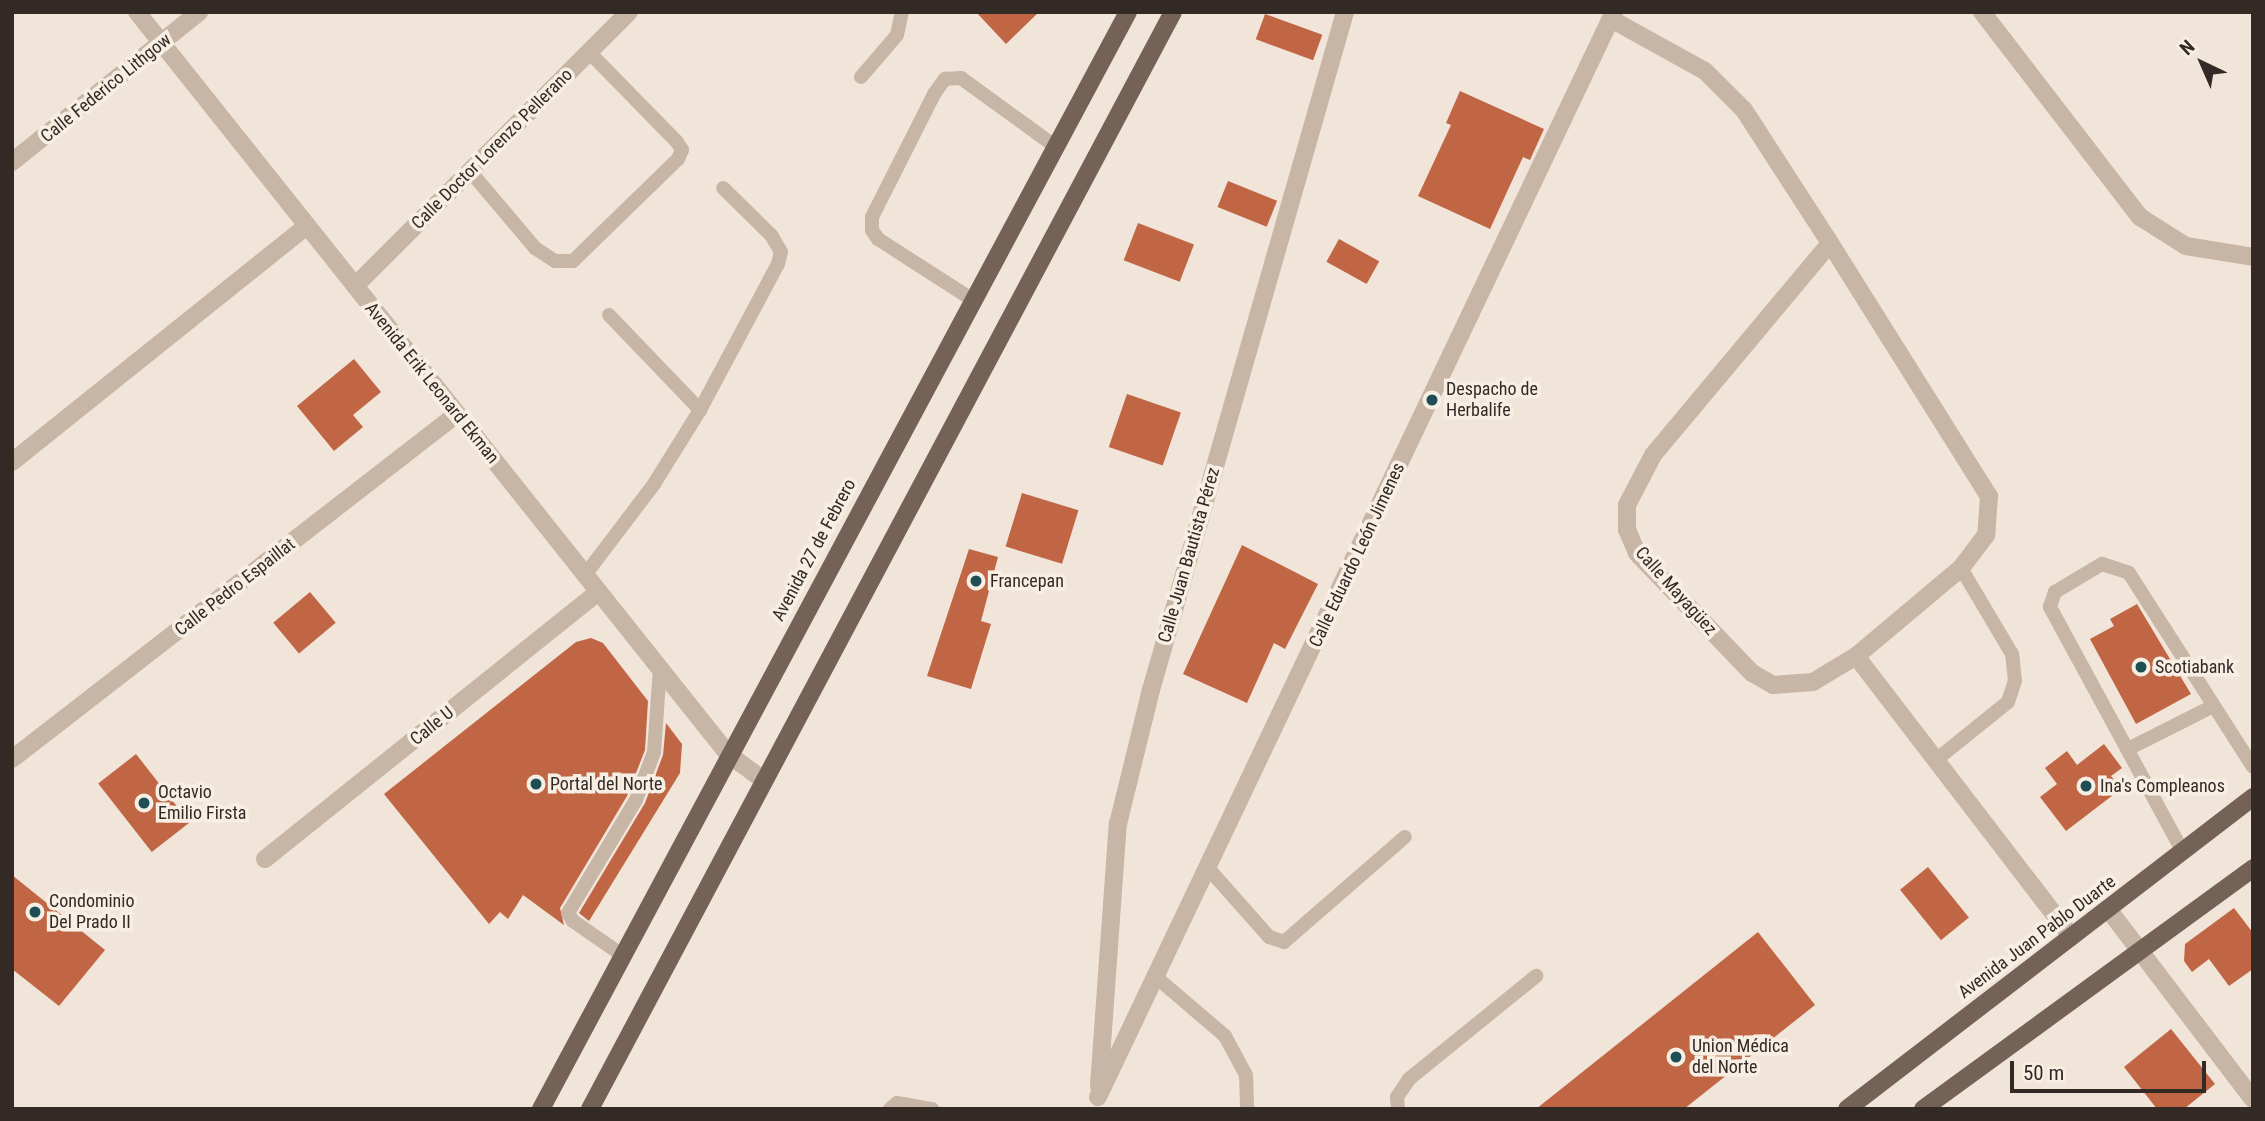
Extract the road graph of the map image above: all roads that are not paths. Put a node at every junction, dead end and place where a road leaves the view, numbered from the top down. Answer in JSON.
{"nodes":[{"id":1,"x":137,"y":12,"type":"edge"},
{"id":2,"x":199,"y":12,"type":"edge"},
{"id":3,"x":629,"y":12,"type":"edge"},
{"id":4,"x":902,"y":12,"type":"edge"},
{"id":5,"x":1128,"y":12,"type":"edge"},
{"id":6,"x":1173,"y":12,"type":"edge"},
{"id":7,"x":1345,"y":12,"type":"edge"},
{"id":8,"x":1982,"y":12,"type":"edge"},
{"id":9,"x":1613,"y":16,"type":"edge"},
{"id":10,"x":162,"y":44,"type":"junction"},
{"id":11,"x":589,"y":52,"type":"junction"},
{"id":12,"x":861,"y":77,"type":"dead end"},
{"id":13,"x":1056,"y":147,"type":"junction"},
{"id":14,"x":12,"y":162,"type":"edge"},
{"id":15,"x":470,"y":171,"type":"junction"},
{"id":16,"x":723,"y":188,"type":"dead end"},
{"id":17,"x":307,"y":226,"type":"junction"},
{"id":18,"x":1829,"y":243,"type":"junction"},
{"id":19,"x":2253,"y":257,"type":"edge"},
{"id":20,"x":355,"y":286,"type":"junction"},
{"id":21,"x":973,"y":300,"type":"junction"},
{"id":22,"x":609,"y":315,"type":"dead end"},
{"id":23,"x":701,"y":410,"type":"junction"},
{"id":24,"x":457,"y":414,"type":"junction"},
{"id":25,"x":12,"y":462,"type":"edge"},
{"id":26,"x":1961,"y":568,"type":"junction"},
{"id":27,"x":585,"y":575,"type":"junction"},
{"id":28,"x":598,"y":592,"type":"junction"},
{"id":29,"x":1856,"y":656,"type":"junction"},
{"id":30,"x":660,"y":669,"type":"junction"},
{"id":31,"x":2213,"y":706,"type":"junction"},
{"id":32,"x":2128,"y":749,"type":"junction"},
{"id":33,"x":728,"y":754,"type":"junction"},
{"id":34,"x":12,"y":760,"type":"edge"},
{"id":35,"x":1936,"y":760,"type":"junction"},
{"id":36,"x":2253,"y":767,"type":"edge"},
{"id":37,"x":762,"y":779,"type":"junction"},
{"id":38,"x":2253,"y":797,"type":"edge"},
{"id":39,"x":1405,"y":837,"type":"dead end"},
{"id":40,"x":2183,"y":852,"type":"junction"},
{"id":41,"x":265,"y":859,"type":"dead end"},
{"id":42,"x":1208,"y":868,"type":"junction"},
{"id":43,"x":2253,"y":868,"type":"edge"},
{"id":44,"x":2108,"y":909,"type":"junction"},
{"id":45,"x":2072,"y":937,"type":"junction"},
{"id":46,"x":2139,"y":951,"type":"junction"},
{"id":47,"x":622,"y":956,"type":"junction"},
{"id":48,"x":1156,"y":976,"type":"junction"},
{"id":49,"x":1536,"y":976,"type":"dead end"},
{"id":50,"x":2253,"y":1099,"type":"edge"},
{"id":51,"x":1097,"y":1103,"type":"edge"},
{"id":52,"x":541,"y":1109,"type":"edge"},
{"id":53,"x":590,"y":1109,"type":"edge"},
{"id":54,"x":890,"y":1109,"type":"edge"},
{"id":55,"x":932,"y":1109,"type":"edge"},
{"id":56,"x":1247,"y":1109,"type":"edge"},
{"id":57,"x":1398,"y":1109,"type":"edge"},
{"id":58,"x":1847,"y":1109,"type":"edge"},
{"id":59,"x":1923,"y":1109,"type":"edge"}],
"edges":[{"from":1,"to":10,"type":"street","name":"Avenida Erik Leonard Ekman"},
{"from":2,"to":10,"type":"street","name":"Calle Federico Lithgow"},
{"from":3,"to":11,"type":"street","name":"Calle Doctor Lorenzo Pellerano"},
{"from":4,"to":12,"type":"lane"},
{"from":5,"to":13,"type":"main road","name":"Avenida 27 de Febrero"},
{"from":6,"to":37,"type":"main road"},
{"from":7,"to":51,"type":"street","name":"Calle Juan Bautista Pérez"},
{"from":8,"to":19,"type":"street"},
{"from":9,"to":18,"type":"street","name":"Calle Mayagüez"},
{"from":9,"to":42,"type":"street","name":"Calle Eduardo León Jimenes"},
{"from":10,"to":14,"type":"street","name":"Calle Federico Lithgow"},
{"from":10,"to":17,"type":"street","name":"Avenida Erik Leonard Ekman"},
{"from":11,"to":15,"type":"street","name":"Calle Doctor Lorenzo Pellerano"},
{"from":11,"to":15,"type":"lane"},
{"from":13,"to":21,"type":"main road","name":"Avenida 27 de Febrero"},
{"from":13,"to":21,"type":"lane"},
{"from":15,"to":20,"type":"street","name":"Calle Doctor Lorenzo Pellerano"},
{"from":16,"to":23,"type":"lane"},
{"from":17,"to":20,"type":"street","name":"Avenida Erik Leonard Ekman"},
{"from":17,"to":25,"type":"street"},
{"from":18,"to":26,"type":"street","name":"Calle Mayagüez"},
{"from":18,"to":29,"type":"street","name":"Calle Mayagüez"},
{"from":20,"to":24,"type":"street","name":"Avenida Erik Leonard Ekman"},
{"from":21,"to":33,"type":"main road","name":"Avenida 27 de Febrero"},
{"from":22,"to":23,"type":"lane"},
{"from":23,"to":27,"type":"lane"},
{"from":24,"to":27,"type":"street","name":"Avenida Erik Leonard Ekman"},
{"from":24,"to":34,"type":"street","name":"Calle Pedro Espaillat"},
{"from":26,"to":29,"type":"street","name":"Calle Mayagüez"},
{"from":26,"to":35,"type":"lane"},
{"from":27,"to":28,"type":"street","name":"Avenida Erik Leonard Ekman"},
{"from":28,"to":30,"type":"street","name":"Avenida Erik Leonard Ekman"},
{"from":28,"to":41,"type":"street","name":"Calle U"},
{"from":29,"to":35,"type":"street"},
{"from":30,"to":33,"type":"street","name":"Avenida Erik Leonard Ekman"},
{"from":30,"to":47,"type":"lane"},
{"from":31,"to":32,"type":"lane"},
{"from":31,"to":32,"type":"lane"},
{"from":31,"to":36,"type":"lane"},
{"from":32,"to":40,"type":"lane"},
{"from":33,"to":37,"type":"street","name":"Avenida Erik Leonard Ekman"},
{"from":33,"to":47,"type":"main road","name":"Avenida 27 de Febrero"},
{"from":35,"to":45,"type":"street"},
{"from":37,"to":53,"type":"main road"},
{"from":38,"to":40,"type":"main road","name":"Avenida Juan Pablo Duarte"},
{"from":39,"to":42,"type":"lane"},
{"from":40,"to":44,"type":"main road","name":"Avenida Juan Pablo Duarte"},
{"from":42,"to":48,"type":"street","name":"Calle Eduardo León Jimenes"},
{"from":43,"to":46,"type":"main road"},
{"from":44,"to":45,"type":"main road","name":"Avenida Juan Pablo Duarte"},
{"from":44,"to":46,"type":"street"},
{"from":45,"to":58,"type":"main road","name":"Avenida Juan Pablo Duarte"},
{"from":46,"to":50,"type":"street"},
{"from":46,"to":59,"type":"main road"},
{"from":47,"to":52,"type":"main road","name":"Avenida 27 de Febrero"},
{"from":48,"to":51,"type":"street","name":"Calle Eduardo León Jimenes"},
{"from":48,"to":56,"type":"lane"},
{"from":49,"to":57,"type":"lane"},
{"from":54,"to":55,"type":"lane"}]}
